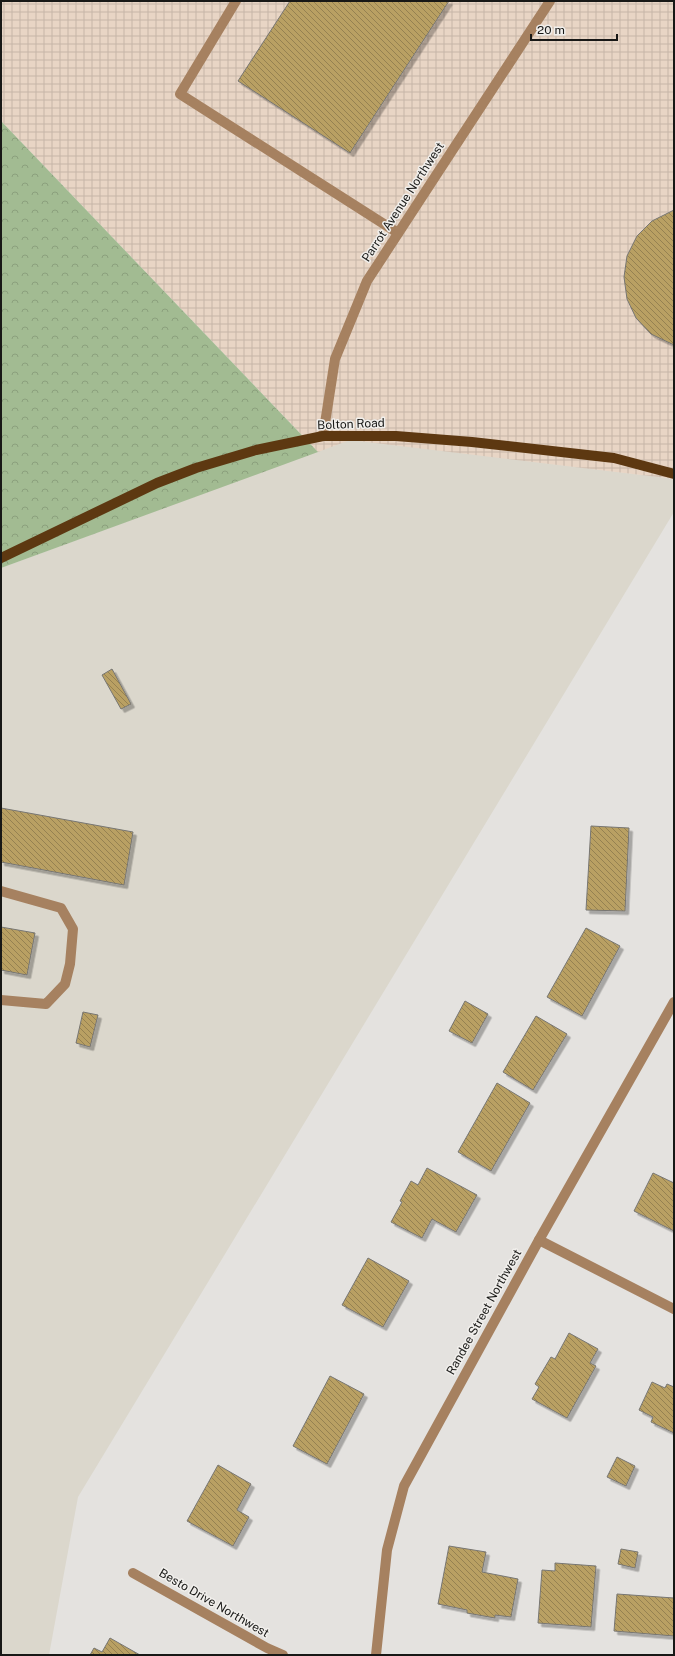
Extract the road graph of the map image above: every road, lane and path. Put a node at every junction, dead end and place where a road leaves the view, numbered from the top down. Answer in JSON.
{"nodes":[{"id":1,"x":236,"y":1,"type":"edge"},
{"id":2,"x":550,"y":1,"type":"edge"},
{"id":3,"x":398,"y":233,"type":"junction"},
{"id":4,"x":323,"y":436,"type":"junction"},
{"id":5,"x":674,"y":474,"type":"edge"},
{"id":6,"x":1,"y":558,"type":"edge"},
{"id":7,"x":1,"y":891,"type":"edge"},
{"id":8,"x":1,"y":1000,"type":"edge"},
{"id":9,"x":674,"y":1002,"type":"edge"},
{"id":10,"x":539,"y":1240,"type":"junction"},
{"id":11,"x":674,"y":1309,"type":"edge"},
{"id":12,"x":133,"y":1573,"type":"dead end"},
{"id":13,"x":283,"y":1655,"type":"edge"},
{"id":14,"x":376,"y":1655,"type":"edge"}],
"edges":[{"from":1,"to":3,"type":"street"},
{"from":2,"to":3,"type":"street","name":"Parrot Avenue Northwest"},
{"from":3,"to":4,"type":"street","name":"Parrot Avenue Northwest"},
{"from":4,"to":5,"type":"main road","name":"Bolton Road"},
{"from":4,"to":6,"type":"main road","name":"Bolton Road"},
{"from":7,"to":8,"type":"street"},
{"from":9,"to":10,"type":"street","name":"Randee Street Northwest"},
{"from":10,"to":11,"type":"street"},
{"from":10,"to":14,"type":"street","name":"Randee Street Northwest"},
{"from":12,"to":13,"type":"street","name":"Besto Drive Northwest"}]}
